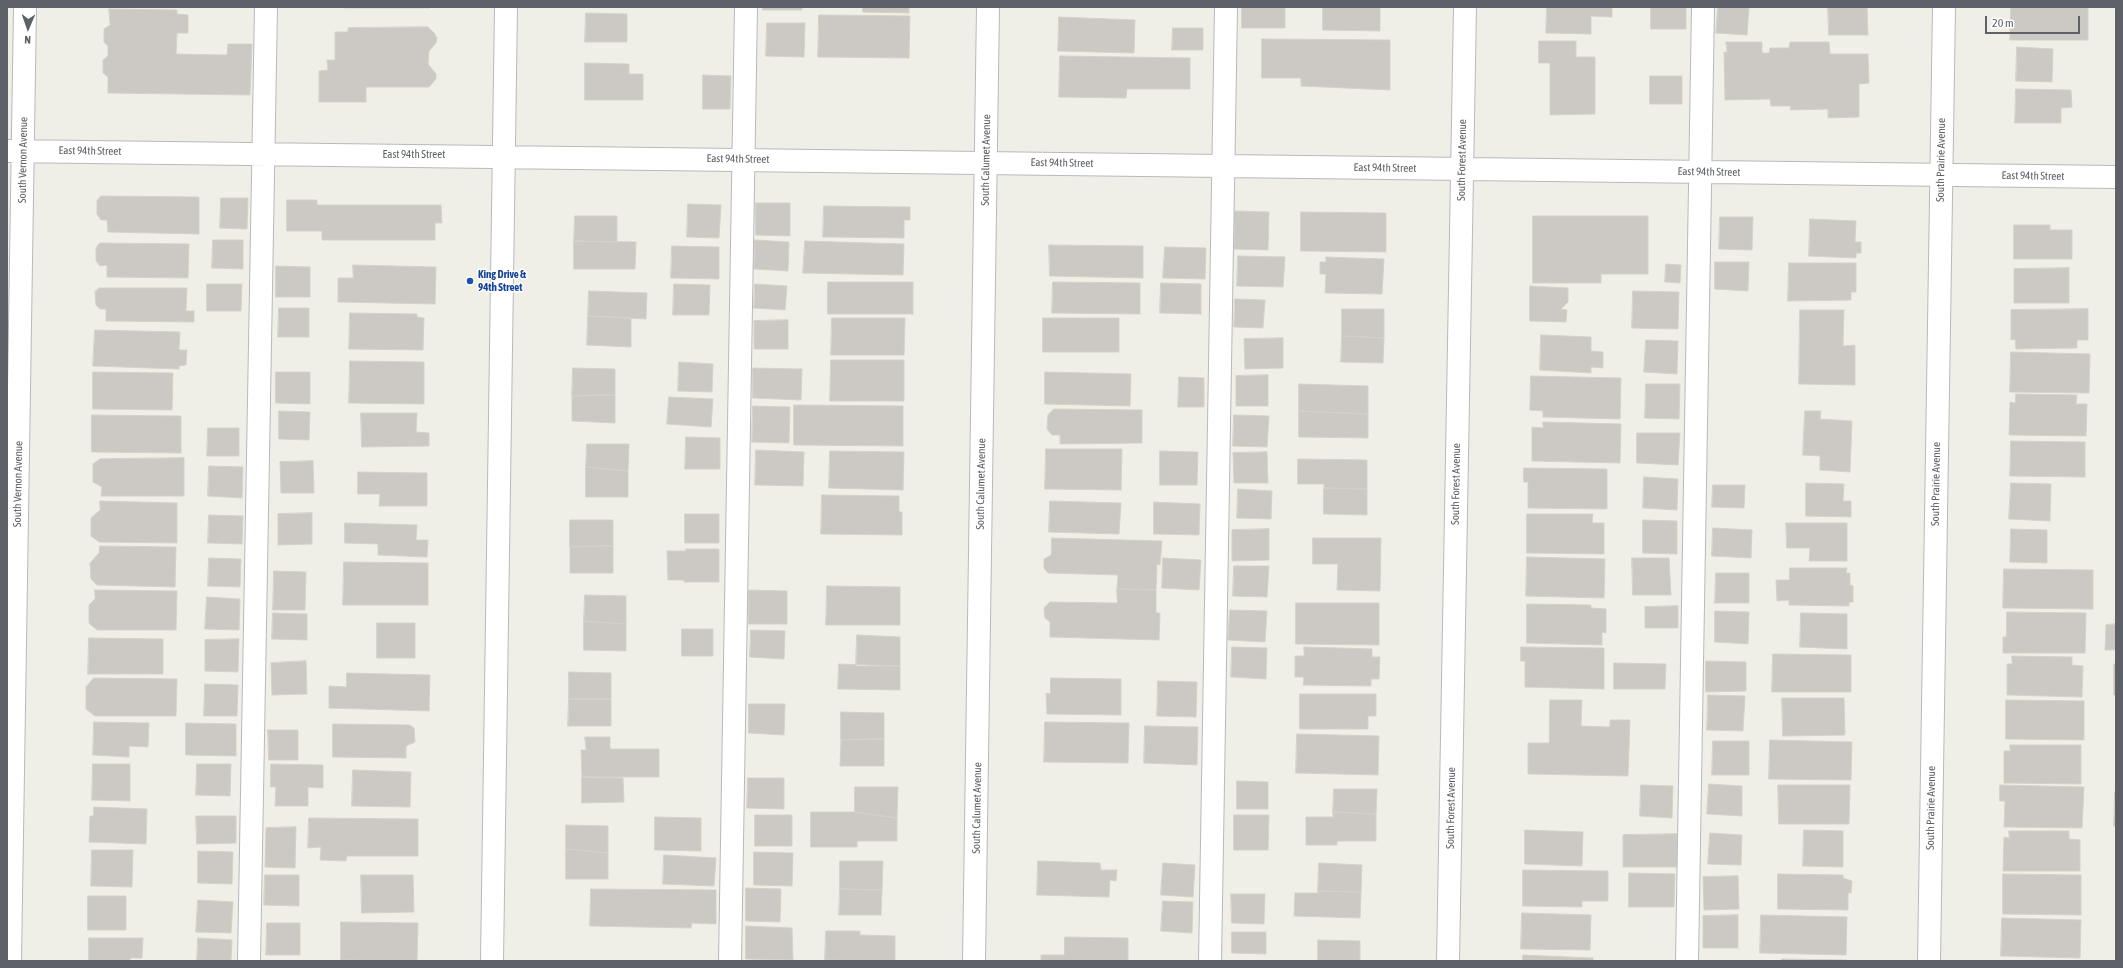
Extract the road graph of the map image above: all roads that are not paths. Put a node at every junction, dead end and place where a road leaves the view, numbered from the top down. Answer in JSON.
{"nodes":[{"id":1,"x":25,"y":7,"type":"edge"},
{"id":2,"x":266,"y":7,"type":"edge"},
{"id":3,"x":506,"y":7,"type":"edge"},
{"id":4,"x":746,"y":7,"type":"edge"},
{"id":5,"x":988,"y":7,"type":"edge"},
{"id":6,"x":1226,"y":7,"type":"edge"},
{"id":7,"x":1464,"y":7,"type":"edge"},
{"id":8,"x":1703,"y":7,"type":"edge"},
{"id":9,"x":1944,"y":7,"type":"edge"},
{"id":10,"x":15,"y":151,"type":"edge"},
{"id":11,"x":263,"y":154,"type":"junction"},
{"id":12,"x":503,"y":156,"type":"junction"},
{"id":13,"x":744,"y":159,"type":"junction"},
{"id":14,"x":986,"y":163,"type":"junction"},
{"id":15,"x":1224,"y":166,"type":"junction"},
{"id":16,"x":1462,"y":169,"type":"junction"},
{"id":17,"x":1700,"y":172,"type":"junction"},
{"id":18,"x":1941,"y":175,"type":"junction"},
{"id":19,"x":2116,"y":177,"type":"edge"},
{"id":20,"x":10,"y":961,"type":"edge"},
{"id":21,"x":249,"y":961,"type":"edge"},
{"id":22,"x":492,"y":961,"type":"edge"},
{"id":23,"x":730,"y":961,"type":"edge"},
{"id":24,"x":974,"y":961,"type":"edge"},
{"id":25,"x":1210,"y":961,"type":"edge"},
{"id":26,"x":1448,"y":961,"type":"edge"},
{"id":27,"x":1687,"y":961,"type":"edge"},
{"id":28,"x":1928,"y":961,"type":"edge"}],
"edges":[{"from":1,"to":10,"type":"street","name":"South Vernon Avenue"},
{"from":2,"to":11,"type":"street"},
{"from":3,"to":12,"type":"street"},
{"from":4,"to":13,"type":"street"},
{"from":5,"to":14,"type":"street","name":"South Calumet Avenue"},
{"from":6,"to":15,"type":"street"},
{"from":7,"to":16,"type":"street","name":"South Forest Avenue"},
{"from":8,"to":17,"type":"street"},
{"from":9,"to":18,"type":"street","name":"South Prairie Avenue"},
{"from":10,"to":11,"type":"street","name":"East 94th Street"},
{"from":10,"to":20,"type":"street","name":"South Vernon Avenue"},
{"from":11,"to":12,"type":"street","name":"East 94th Street"},
{"from":11,"to":21,"type":"street"},
{"from":12,"to":13,"type":"street","name":"East 94th Street"},
{"from":12,"to":22,"type":"street"},
{"from":13,"to":14,"type":"street","name":"East 94th Street"},
{"from":13,"to":23,"type":"street"},
{"from":14,"to":15,"type":"street","name":"East 94th Street"},
{"from":14,"to":24,"type":"street","name":"South Calumet Avenue"},
{"from":15,"to":16,"type":"street","name":"East 94th Street"},
{"from":15,"to":25,"type":"street"},
{"from":16,"to":17,"type":"street","name":"East 94th Street"},
{"from":16,"to":26,"type":"street","name":"South Forest Avenue"},
{"from":17,"to":18,"type":"street","name":"East 94th Street"},
{"from":17,"to":27,"type":"street"},
{"from":18,"to":19,"type":"street","name":"East 94th Street"},
{"from":18,"to":28,"type":"street","name":"South Prairie Avenue"}]}
